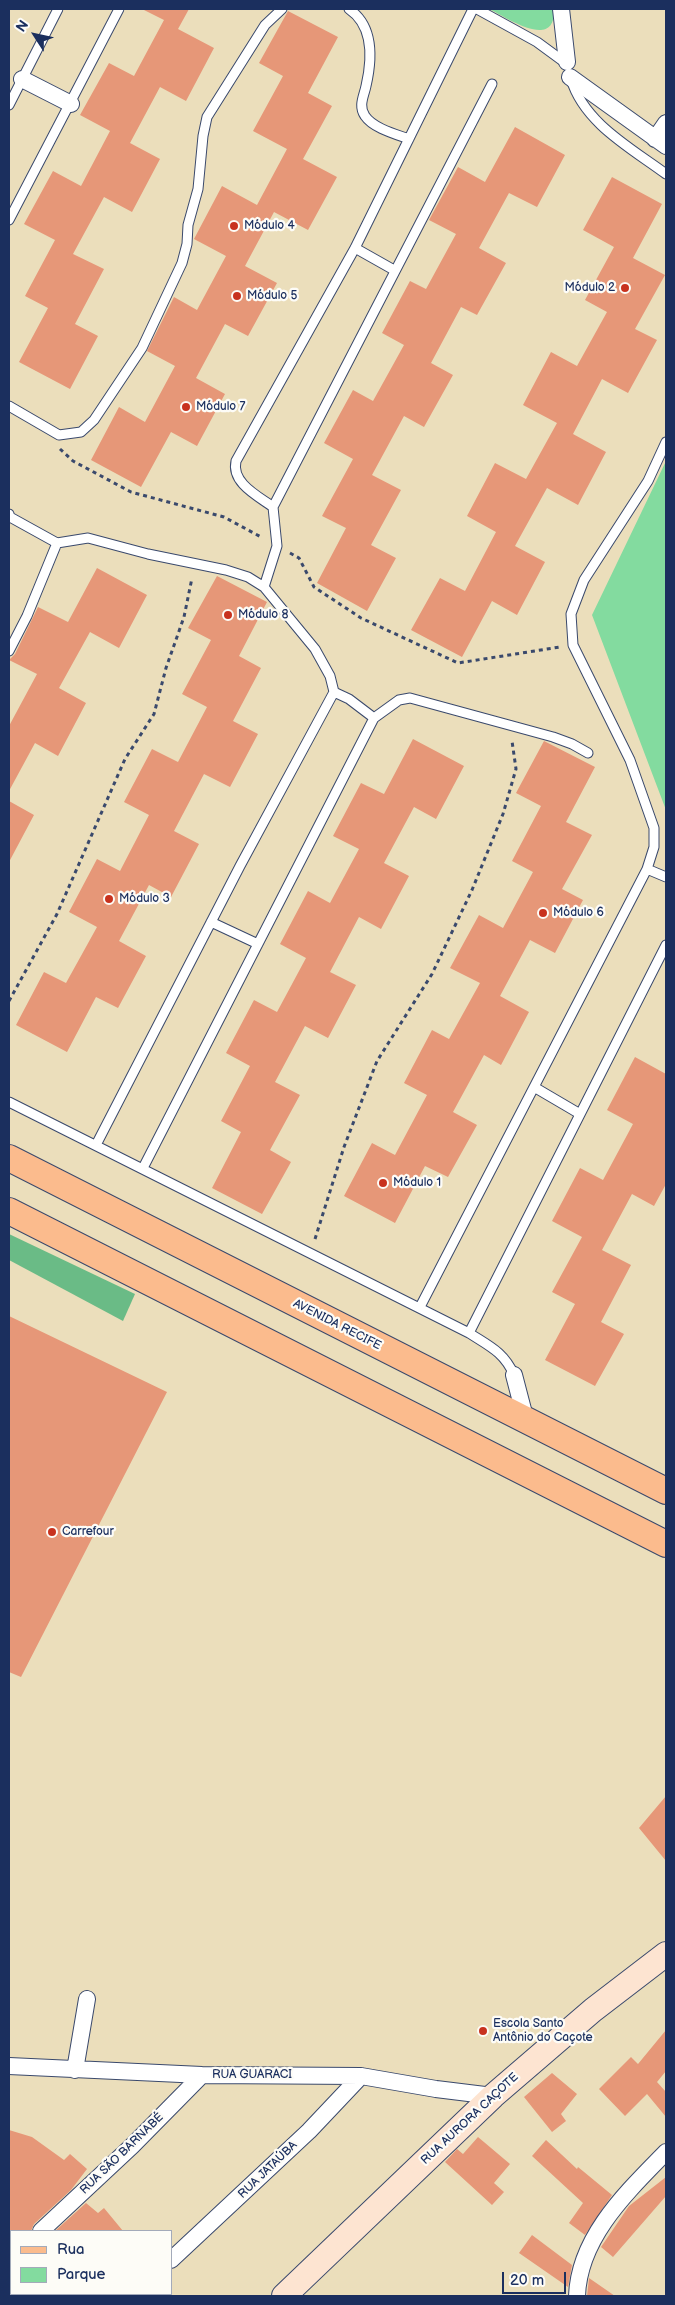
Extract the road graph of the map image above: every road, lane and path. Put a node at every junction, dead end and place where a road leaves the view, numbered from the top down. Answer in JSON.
{"nodes":[{"id":1,"x":58,"y":9,"type":"edge"},
{"id":2,"x":119,"y":9,"type":"edge"},
{"id":3,"x":282,"y":9,"type":"edge"},
{"id":4,"x":349,"y":9,"type":"edge"},
{"id":5,"x":473,"y":9,"type":"edge"},
{"id":6,"x":477,"y":9,"type":"edge"},
{"id":7,"x":561,"y":9,"type":"edge"},
{"id":8,"x":568,"y":70,"type":"junction"},
{"id":9,"x":22,"y":79,"type":"junction"},
{"id":10,"x":492,"y":84,"type":"dead end"},
{"id":11,"x":71,"y":104,"type":"junction"},
{"id":12,"x":9,"y":105,"type":"edge"},
{"id":13,"x":666,"y":123,"type":"edge"},
{"id":14,"x":408,"y":139,"type":"junction"},
{"id":15,"x":661,"y":143,"type":"edge"},
{"id":16,"x":666,"y":174,"type":"edge"},
{"id":17,"x":9,"y":220,"type":"edge"},
{"id":18,"x":355,"y":248,"type":"junction"},
{"id":19,"x":394,"y":270,"type":"junction"},
{"id":20,"x":9,"y":406,"type":"edge"},
{"id":21,"x":666,"y":442,"type":"edge"},
{"id":22,"x":273,"y":507,"type":"junction"},
{"id":23,"x":9,"y":516,"type":"edge"},
{"id":24,"x":57,"y":543,"type":"junction"},
{"id":25,"x":194,"y":564,"type":"junction"},
{"id":26,"x":264,"y":587,"type":"junction"},
{"id":27,"x":9,"y":651,"type":"edge"},
{"id":28,"x":334,"y":692,"type":"junction"},
{"id":29,"x":374,"y":718,"type":"junction"},
{"id":30,"x":509,"y":723,"type":"junction"},
{"id":31,"x":588,"y":753,"type":"dead end"},
{"id":32,"x":646,"y":869,"type":"junction"},
{"id":33,"x":666,"y":877,"type":"edge"},
{"id":34,"x":211,"y":922,"type":"junction"},
{"id":35,"x":258,"y":944,"type":"junction"},
{"id":36,"x":666,"y":945,"type":"edge"},
{"id":37,"x":9,"y":1001,"type":"edge"},
{"id":38,"x":534,"y":1087,"type":"junction"},
{"id":39,"x":9,"y":1102,"type":"edge"},
{"id":40,"x":580,"y":1114,"type":"junction"},
{"id":41,"x":96,"y":1145,"type":"junction"},
{"id":42,"x":9,"y":1158,"type":"edge"},
{"id":43,"x":143,"y":1168,"type":"junction"},
{"id":44,"x":9,"y":1211,"type":"edge"},
{"id":45,"x":310,"y":1254,"type":"junction"},
{"id":46,"x":420,"y":1307,"type":"junction"},
{"id":47,"x":469,"y":1333,"type":"junction"},
{"id":48,"x":514,"y":1375,"type":"joint"},
{"id":49,"x":526,"y":1421,"type":"junction"},
{"id":50,"x":666,"y":1491,"type":"edge"},
{"id":51,"x":666,"y":1544,"type":"edge"},
{"id":52,"x":666,"y":1954,"type":"edge"},
{"id":53,"x":87,"y":1999,"type":"dead end"},
{"id":54,"x":9,"y":2066,"type":"edge"},
{"id":55,"x":75,"y":2070,"type":"junction"},
{"id":56,"x":202,"y":2075,"type":"junction"},
{"id":57,"x":361,"y":2076,"type":"junction"},
{"id":58,"x":493,"y":2096,"type":"junction"},
{"id":59,"x":666,"y":2152,"type":"edge"},
{"id":60,"x":42,"y":2230,"type":"edge"},
{"id":61,"x":172,"y":2259,"type":"edge"},
{"id":62,"x":284,"y":2296,"type":"edge"},
{"id":63,"x":576,"y":2296,"type":"edge"}],
"edges":[{"from":1,"to":9,"type":"lane"},
{"from":2,"to":11,"type":"lane"},
{"from":3,"to":20,"type":"lane"},
{"from":4,"to":14,"type":"lane"},
{"from":5,"to":14,"type":"lane"},
{"from":6,"to":8,"type":"lane"},
{"from":7,"to":8,"type":"street"},
{"from":8,"to":15,"type":"street"},
{"from":8,"to":16,"type":"lane"},
{"from":9,"to":11,"type":"street"},
{"from":9,"to":12,"type":"lane"},
{"from":10,"to":19,"type":"lane"},
{"from":11,"to":17,"type":"lane"},
{"from":13,"to":15,"type":"street"},
{"from":14,"to":18,"type":"lane"},
{"from":18,"to":19,"type":"lane"},
{"from":18,"to":22,"type":"lane"},
{"from":19,"to":22,"type":"lane"},
{"from":21,"to":32,"type":"lane"},
{"from":22,"to":26,"type":"lane"},
{"from":23,"to":24,"type":"lane"},
{"from":24,"to":25,"type":"lane"},
{"from":24,"to":27,"type":"lane"},
{"from":25,"to":26,"type":"lane"},
{"from":25,"to":37,"type":"path"},
{"from":26,"to":28,"type":"lane"},
{"from":28,"to":29,"type":"lane"},
{"from":28,"to":34,"type":"lane"},
{"from":29,"to":30,"type":"lane"},
{"from":29,"to":35,"type":"lane"},
{"from":30,"to":31,"type":"lane"},
{"from":30,"to":45,"type":"path"},
{"from":32,"to":33,"type":"lane"},
{"from":32,"to":38,"type":"lane"},
{"from":34,"to":35,"type":"lane"},
{"from":34,"to":41,"type":"lane"},
{"from":35,"to":43,"type":"lane"},
{"from":36,"to":40,"type":"lane"},
{"from":38,"to":40,"type":"lane"},
{"from":38,"to":46,"type":"lane"},
{"from":39,"to":41,"type":"lane"},
{"from":40,"to":47,"type":"lane"},
{"from":41,"to":43,"type":"lane"},
{"from":42,"to":49,"type":"main road","name":"AVENIDA RECIFE"},
{"from":43,"to":45,"type":"lane"},
{"from":44,"to":51,"type":"main road"},
{"from":45,"to":46,"type":"lane"},
{"from":46,"to":47,"type":"lane"},
{"from":47,"to":48,"type":"lane"},
{"from":48,"to":49,"type":"street"},
{"from":49,"to":50,"type":"main road","name":"AVENIDA RECIFE"},
{"from":52,"to":58,"type":"main road","name":"RUA AURORA CAÇOTE"},
{"from":53,"to":55,"type":"street"},
{"from":54,"to":55,"type":"street","name":"RUA GUARACI"},
{"from":55,"to":56,"type":"street","name":"RUA GUARACI"},
{"from":56,"to":57,"type":"street","name":"RUA GUARACI"},
{"from":56,"to":60,"type":"street","name":"RUA SÃO BARNABÉ"},
{"from":57,"to":58,"type":"street","name":"RUA GUARACI"},
{"from":57,"to":61,"type":"street","name":"RUA JATAÚBA"},
{"from":58,"to":62,"type":"main road","name":"RUA AURORA CAÇOTE"},
{"from":59,"to":63,"type":"street"}]}
